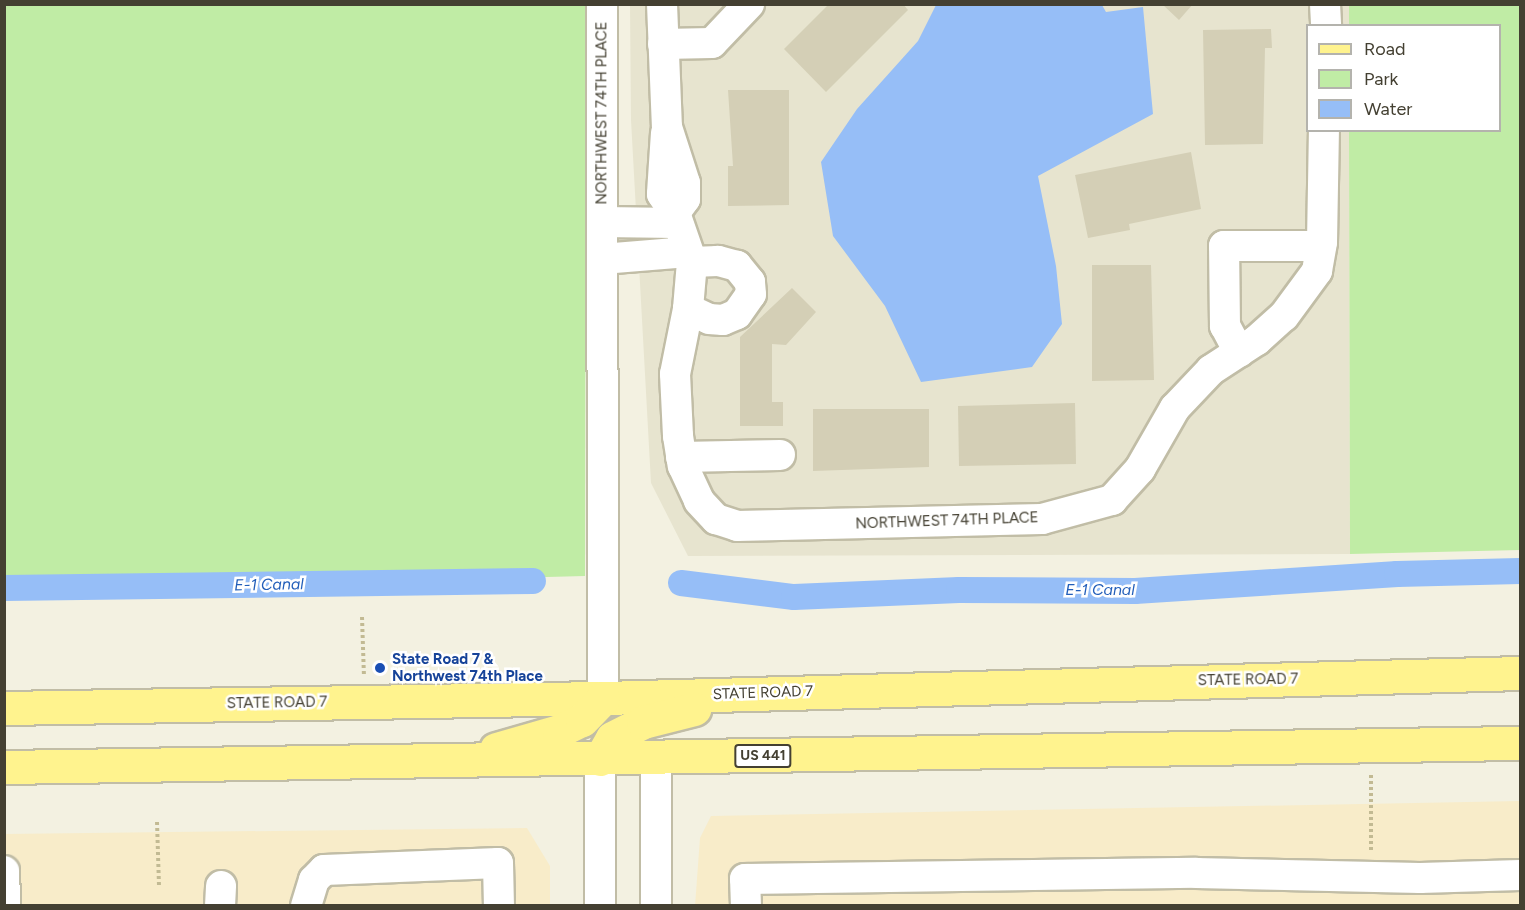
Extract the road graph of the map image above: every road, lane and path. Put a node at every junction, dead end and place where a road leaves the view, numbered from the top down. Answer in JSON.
{"nodes":[{"id":1,"x":602,"y":4,"type":"edge"},
{"id":2,"x":662,"y":4,"type":"edge"},
{"id":3,"x":749,"y":4,"type":"edge"},
{"id":4,"x":1325,"y":4,"type":"edge"},
{"id":5,"x":1326,"y":24,"type":"edge"},
{"id":6,"x":663,"y":45,"type":"junction"},
{"id":7,"x":1324,"y":132,"type":"edge"},
{"id":8,"x":676,"y":218,"type":"junction"},
{"id":9,"x":602,"y":222,"type":"junction"},
{"id":10,"x":1321,"y":246,"type":"junction"},
{"id":11,"x":690,"y":257,"type":"junction"},
{"id":12,"x":602,"y":259,"type":"junction"},
{"id":13,"x":688,"y":309,"type":"junction"},
{"id":14,"x":1239,"y":352,"type":"junction"},
{"id":15,"x":780,"y":455,"type":"dead end"},
{"id":16,"x":681,"y":457,"type":"junction"},
{"id":17,"x":362,"y":617,"type":"dead end"},
{"id":18,"x":1521,"y":673,"type":"edge"},
{"id":19,"x":757,"y":693,"type":"junction"},
{"id":20,"x":603,"y":698,"type":"junction"},
{"id":21,"x":365,"y":702,"type":"junction"},
{"id":22,"x":4,"y":708,"type":"edge"},
{"id":23,"x":1521,"y":743,"type":"edge"},
{"id":24,"x":1371,"y":745,"type":"junction"},
{"id":25,"x":656,"y":758,"type":"junction"},
{"id":26,"x":600,"y":759,"type":"junction"},
{"id":27,"x":451,"y":761,"type":"junction"},
{"id":28,"x":4,"y":767,"type":"edge"},
{"id":29,"x":158,"y":822,"type":"dead end"},
{"id":30,"x":4,"y":871,"type":"edge"},
{"id":31,"x":1521,"y":875,"type":"edge"},
{"id":32,"x":1373,"y":878,"type":"junction"},
{"id":33,"x":159,"y":886,"type":"dead end"},
{"id":34,"x":5,"y":906,"type":"edge"},
{"id":35,"x":306,"y":906,"type":"edge"},
{"id":36,"x":499,"y":906,"type":"edge"},
{"id":37,"x":600,"y":906,"type":"edge"},
{"id":38,"x":656,"y":906,"type":"edge"},
{"id":39,"x":746,"y":906,"type":"edge"}],
"edges":[{"from":1,"to":9,"type":"street","name":"NORTHWEST 74TH PLACE"},
{"from":2,"to":6,"type":"street"},
{"from":3,"to":6,"type":"street"},
{"from":4,"to":5,"type":"street"},
{"from":6,"to":8,"type":"street"},
{"from":7,"to":10,"type":"street","name":"NORTHWEST 74TH PLACE"},
{"from":8,"to":9,"type":"street","name":"NORTHWEST 74TH PLACE"},
{"from":8,"to":11,"type":"street","name":"NORTHWEST 74TH PLACE"},
{"from":9,"to":12,"type":"street","name":"NORTHWEST 74TH PLACE"},
{"from":10,"to":14,"type":"street","name":"NORTHWEST 74TH PLACE"},
{"from":10,"to":14,"type":"street"},
{"from":11,"to":12,"type":"street"},
{"from":11,"to":13,"type":"street","name":"NORTHWEST 74TH PLACE"},
{"from":11,"to":13,"type":"street"},
{"from":12,"to":20,"type":"street","name":"NORTHWEST 74TH PLACE"},
{"from":13,"to":16,"type":"street","name":"NORTHWEST 74TH PLACE"},
{"from":14,"to":16,"type":"street","name":"NORTHWEST 74TH PLACE"},
{"from":15,"to":16,"type":"street"},
{"from":17,"to":21,"type":"path"},
{"from":18,"to":19,"type":"main road","name":"STATE ROAD 7"},
{"from":19,"to":20,"type":"main road","name":"STATE ROAD 7"},
{"from":19,"to":26,"type":"main road"},
{"from":20,"to":21,"type":"main road","name":"STATE ROAD 7"},
{"from":20,"to":27,"type":"main road"},
{"from":21,"to":22,"type":"main road","name":"STATE ROAD 7"},
{"from":23,"to":24,"type":"main road","number":"US 441"},
{"from":24,"to":25,"type":"main road","number":"US 441"},
{"from":24,"to":32,"type":"path"},
{"from":25,"to":26,"type":"main road","number":"US 441"},
{"from":25,"to":38,"type":"street"},
{"from":26,"to":27,"type":"main road","number":"US 441"},
{"from":26,"to":37,"type":"street"},
{"from":27,"to":28,"type":"main road","number":"US 441"},
{"from":29,"to":33,"type":"path"},
{"from":30,"to":34,"type":"street"},
{"from":31,"to":32,"type":"street"},
{"from":32,"to":39,"type":"street"},
{"from":35,"to":36,"type":"street"}]}
